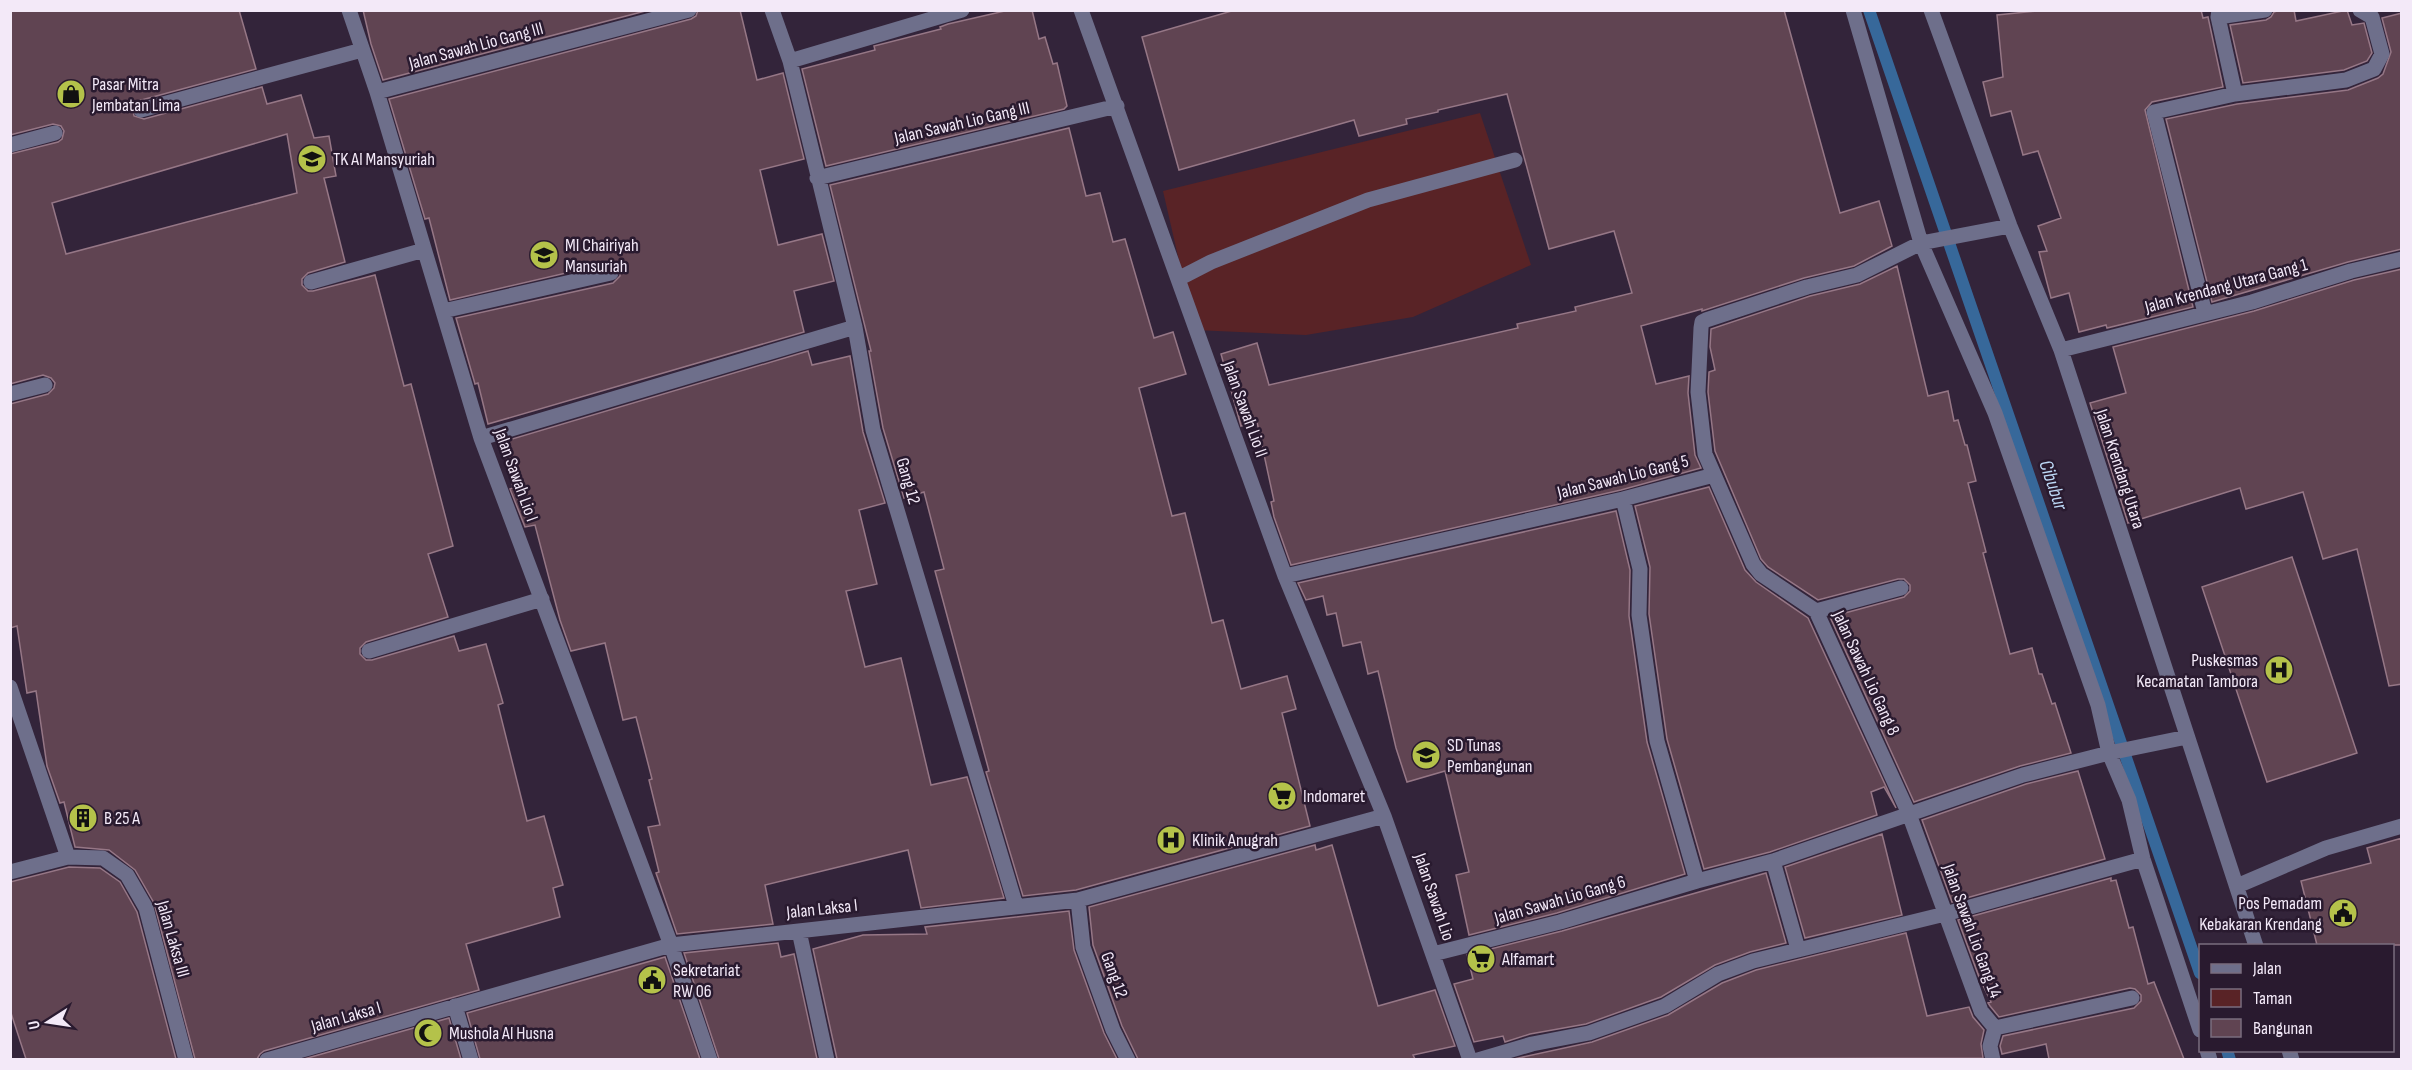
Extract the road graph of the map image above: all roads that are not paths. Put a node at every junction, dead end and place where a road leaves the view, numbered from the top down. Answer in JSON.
{"nodes":[{"id":1,"x":349,"y":10,"type":"edge"},
{"id":2,"x":689,"y":10,"type":"edge"},
{"id":3,"x":772,"y":10,"type":"edge"},
{"id":4,"x":962,"y":10,"type":"edge"},
{"id":5,"x":1081,"y":10,"type":"edge"},
{"id":6,"x":1853,"y":10,"type":"edge"},
{"id":7,"x":1931,"y":10,"type":"edge"},
{"id":8,"x":2265,"y":10,"type":"edge"},
{"id":9,"x":2360,"y":10,"type":"edge"},
{"id":10,"x":2219,"y":14,"type":"edge"},
{"id":11,"x":362,"y":50,"type":"junction"},
{"id":12,"x":790,"y":61,"type":"junction"},
{"id":13,"x":377,"y":92,"type":"junction"},
{"id":14,"x":2235,"y":94,"type":"junction"},
{"id":15,"x":1117,"y":106,"type":"junction"},
{"id":16,"x":141,"y":110,"type":"dead end"},
{"id":17,"x":55,"y":133,"type":"dead end"},
{"id":18,"x":10,"y":145,"type":"edge"},
{"id":19,"x":1515,"y":160,"type":"dead end"},
{"id":20,"x":817,"y":178,"type":"junction"},
{"id":21,"x":2010,"y":226,"type":"junction"},
{"id":22,"x":1921,"y":243,"type":"junction"},
{"id":23,"x":424,"y":250,"type":"junction"},
{"id":24,"x":2402,"y":259,"type":"edge"},
{"id":25,"x":611,"y":273,"type":"dead end"},
{"id":26,"x":1178,"y":279,"type":"junction"},
{"id":27,"x":311,"y":282,"type":"dead end"},
{"id":28,"x":443,"y":311,"type":"junction"},
{"id":29,"x":2205,"y":313,"type":"junction"},
{"id":30,"x":855,"y":327,"type":"junction"},
{"id":31,"x":2061,"y":350,"type":"junction"},
{"id":32,"x":45,"y":385,"type":"dead end"},
{"id":33,"x":10,"y":394,"type":"edge"},
{"id":34,"x":481,"y":438,"type":"junction"},
{"id":35,"x":1714,"y":475,"type":"junction"},
{"id":36,"x":1623,"y":499,"type":"junction"},
{"id":37,"x":1285,"y":576,"type":"junction"},
{"id":38,"x":1901,"y":588,"type":"dead end"},
{"id":39,"x":542,"y":599,"type":"junction"},
{"id":40,"x":1816,"y":611,"type":"junction"},
{"id":41,"x":369,"y":651,"type":"dead end"},
{"id":42,"x":10,"y":687,"type":"edge"},
{"id":43,"x":13,"y":707,"type":"edge"},
{"id":44,"x":2187,"y":736,"type":"junction"},
{"id":45,"x":2114,"y":752,"type":"junction"},
{"id":46,"x":1909,"y":814,"type":"junction"},
{"id":47,"x":1384,"y":816,"type":"junction"},
{"id":48,"x":2402,"y":826,"type":"edge"},
{"id":49,"x":68,"y":857,"type":"junction"},
{"id":50,"x":2143,"y":859,"type":"junction"},
{"id":51,"x":1773,"y":861,"type":"junction"},
{"id":52,"x":10,"y":873,"type":"edge"},
{"id":53,"x":1697,"y":881,"type":"junction"},
{"id":54,"x":2237,"y":886,"type":"junction"},
{"id":55,"x":1078,"y":900,"type":"junction"},
{"id":56,"x":1016,"y":906,"type":"junction"},
{"id":57,"x":1945,"y":914,"type":"junction"},
{"id":58,"x":799,"y":931,"type":"junction"},
{"id":59,"x":2256,"y":944,"type":"edge"},
{"id":60,"x":671,"y":945,"type":"junction"},
{"id":61,"x":1798,"y":949,"type":"junction"},
{"id":62,"x":1433,"y":954,"type":"junction"},
{"id":63,"x":2132,"y":998,"type":"dead end"},
{"id":64,"x":455,"y":1006,"type":"junction"},
{"id":65,"x":2199,"y":1027,"type":"edge"},
{"id":66,"x":1995,"y":1028,"type":"junction"},
{"id":67,"x":186,"y":1059,"type":"edge"},
{"id":68,"x":267,"y":1059,"type":"edge"},
{"id":69,"x":471,"y":1059,"type":"edge"},
{"id":70,"x":710,"y":1059,"type":"edge"},
{"id":71,"x":827,"y":1059,"type":"edge"},
{"id":72,"x":1128,"y":1059,"type":"edge"},
{"id":73,"x":1470,"y":1059,"type":"edge"},
{"id":74,"x":1478,"y":1059,"type":"edge"},
{"id":75,"x":1993,"y":1059,"type":"edge"}],
"edges":[{"from":1,"to":11,"type":"street","name":"Jalan Sawah Lio I"},
{"from":2,"to":13,"type":"street","name":"Jalan Sawah Lio Gang III"},
{"from":3,"to":12,"type":"street"},
{"from":4,"to":12,"type":"street"},
{"from":5,"to":15,"type":"street","name":"Jalan Sawah Lio II"},
{"from":6,"to":22,"type":"street"},
{"from":7,"to":21,"type":"street","name":"Jalan Krendang Utara"},
{"from":8,"to":10,"type":"street"},
{"from":9,"to":14,"type":"street"},
{"from":10,"to":14,"type":"street"},
{"from":11,"to":13,"type":"street","name":"Jalan Sawah Lio I"},
{"from":11,"to":16,"type":"street"},
{"from":12,"to":20,"type":"street","name":"Gang 12"},
{"from":13,"to":23,"type":"street","name":"Jalan Sawah Lio I"},
{"from":14,"to":29,"type":"street"},
{"from":15,"to":20,"type":"street","name":"Jalan Sawah Lio Gang III"},
{"from":15,"to":26,"type":"street","name":"Jalan Sawah Lio II"},
{"from":17,"to":18,"type":"street"},
{"from":19,"to":26,"type":"street"},
{"from":20,"to":30,"type":"street","name":"Gang 12"},
{"from":21,"to":22,"type":"street","name":"Jalan Sawah Lio Gang 5"},
{"from":21,"to":31,"type":"street","name":"Jalan Krendang Utara"},
{"from":22,"to":35,"type":"street","name":"Jalan Sawah Lio Gang 5"},
{"from":22,"to":45,"type":"street"},
{"from":23,"to":27,"type":"street"},
{"from":23,"to":28,"type":"street","name":"Jalan Sawah Lio I"},
{"from":24,"to":29,"type":"street","name":"Jalan Krendang Utara Gang 1"},
{"from":25,"to":28,"type":"street"},
{"from":26,"to":37,"type":"street","name":"Jalan Sawah Lio II"},
{"from":28,"to":34,"type":"street","name":"Jalan Sawah Lio I"},
{"from":29,"to":31,"type":"street","name":"Jalan Krendang Utara Gang 1"},
{"from":30,"to":34,"type":"street"},
{"from":30,"to":56,"type":"street","name":"Gang 12"},
{"from":31,"to":44,"type":"street","name":"Jalan Krendang Utara"},
{"from":32,"to":33,"type":"street"},
{"from":34,"to":39,"type":"street","name":"Jalan Sawah Lio I"},
{"from":35,"to":36,"type":"street","name":"Jalan Sawah Lio Gang 5"},
{"from":35,"to":40,"type":"street","name":"Jalan Sawah Lio Gang 8"},
{"from":36,"to":37,"type":"street","name":"Jalan Sawah Lio Gang 5"},
{"from":36,"to":53,"type":"street"},
{"from":37,"to":47,"type":"street","name":"Jalan Sawah Lio II"},
{"from":38,"to":40,"type":"street"},
{"from":39,"to":41,"type":"street"},
{"from":39,"to":60,"type":"street","name":"Jalan Sawah Lio I"},
{"from":40,"to":46,"type":"street","name":"Jalan Sawah Lio Gang 8"},
{"from":42,"to":43,"type":"street"},
{"from":43,"to":49,"type":"street"},
{"from":44,"to":45,"type":"street"},
{"from":44,"to":54,"type":"street","name":"Jalan Krendang Utara"},
{"from":45,"to":46,"type":"street"},
{"from":45,"to":50,"type":"street"},
{"from":46,"to":51,"type":"street"},
{"from":46,"to":57,"type":"street","name":"Jalan Sawah Lio Gang 14"},
{"from":47,"to":55,"type":"street","name":"Jalan Laksa I"},
{"from":47,"to":62,"type":"street","name":"Jalan Sawah Lio"},
{"from":48,"to":54,"type":"street"},
{"from":49,"to":52,"type":"street","name":"Jalan Laksa III"},
{"from":49,"to":67,"type":"street","name":"Jalan Laksa III"},
{"from":50,"to":57,"type":"street"},
{"from":50,"to":65,"type":"street"},
{"from":51,"to":53,"type":"street"},
{"from":51,"to":61,"type":"street"},
{"from":53,"to":62,"type":"street","name":"Jalan Sawah Lio Gang 6"},
{"from":54,"to":59,"type":"street","name":"Jalan Krendang Utara"},
{"from":55,"to":56,"type":"street","name":"Jalan Laksa I"},
{"from":55,"to":72,"type":"street","name":"Gang 12"},
{"from":56,"to":58,"type":"street","name":"Jalan Laksa I"},
{"from":57,"to":61,"type":"street"},
{"from":57,"to":66,"type":"street","name":"Jalan Sawah Lio Gang 14"},
{"from":58,"to":60,"type":"street","name":"Jalan Laksa I"},
{"from":58,"to":71,"type":"street"},
{"from":60,"to":64,"type":"street","name":"Jalan Laksa I"},
{"from":60,"to":70,"type":"street","name":"Jalan Sawah Lio I"},
{"from":61,"to":74,"type":"street"},
{"from":62,"to":73,"type":"street","name":"Jalan Sawah Lio"},
{"from":63,"to":66,"type":"street"},
{"from":64,"to":68,"type":"street","name":"Jalan Laksa I"},
{"from":64,"to":69,"type":"street"},
{"from":66,"to":75,"type":"street"}]}
